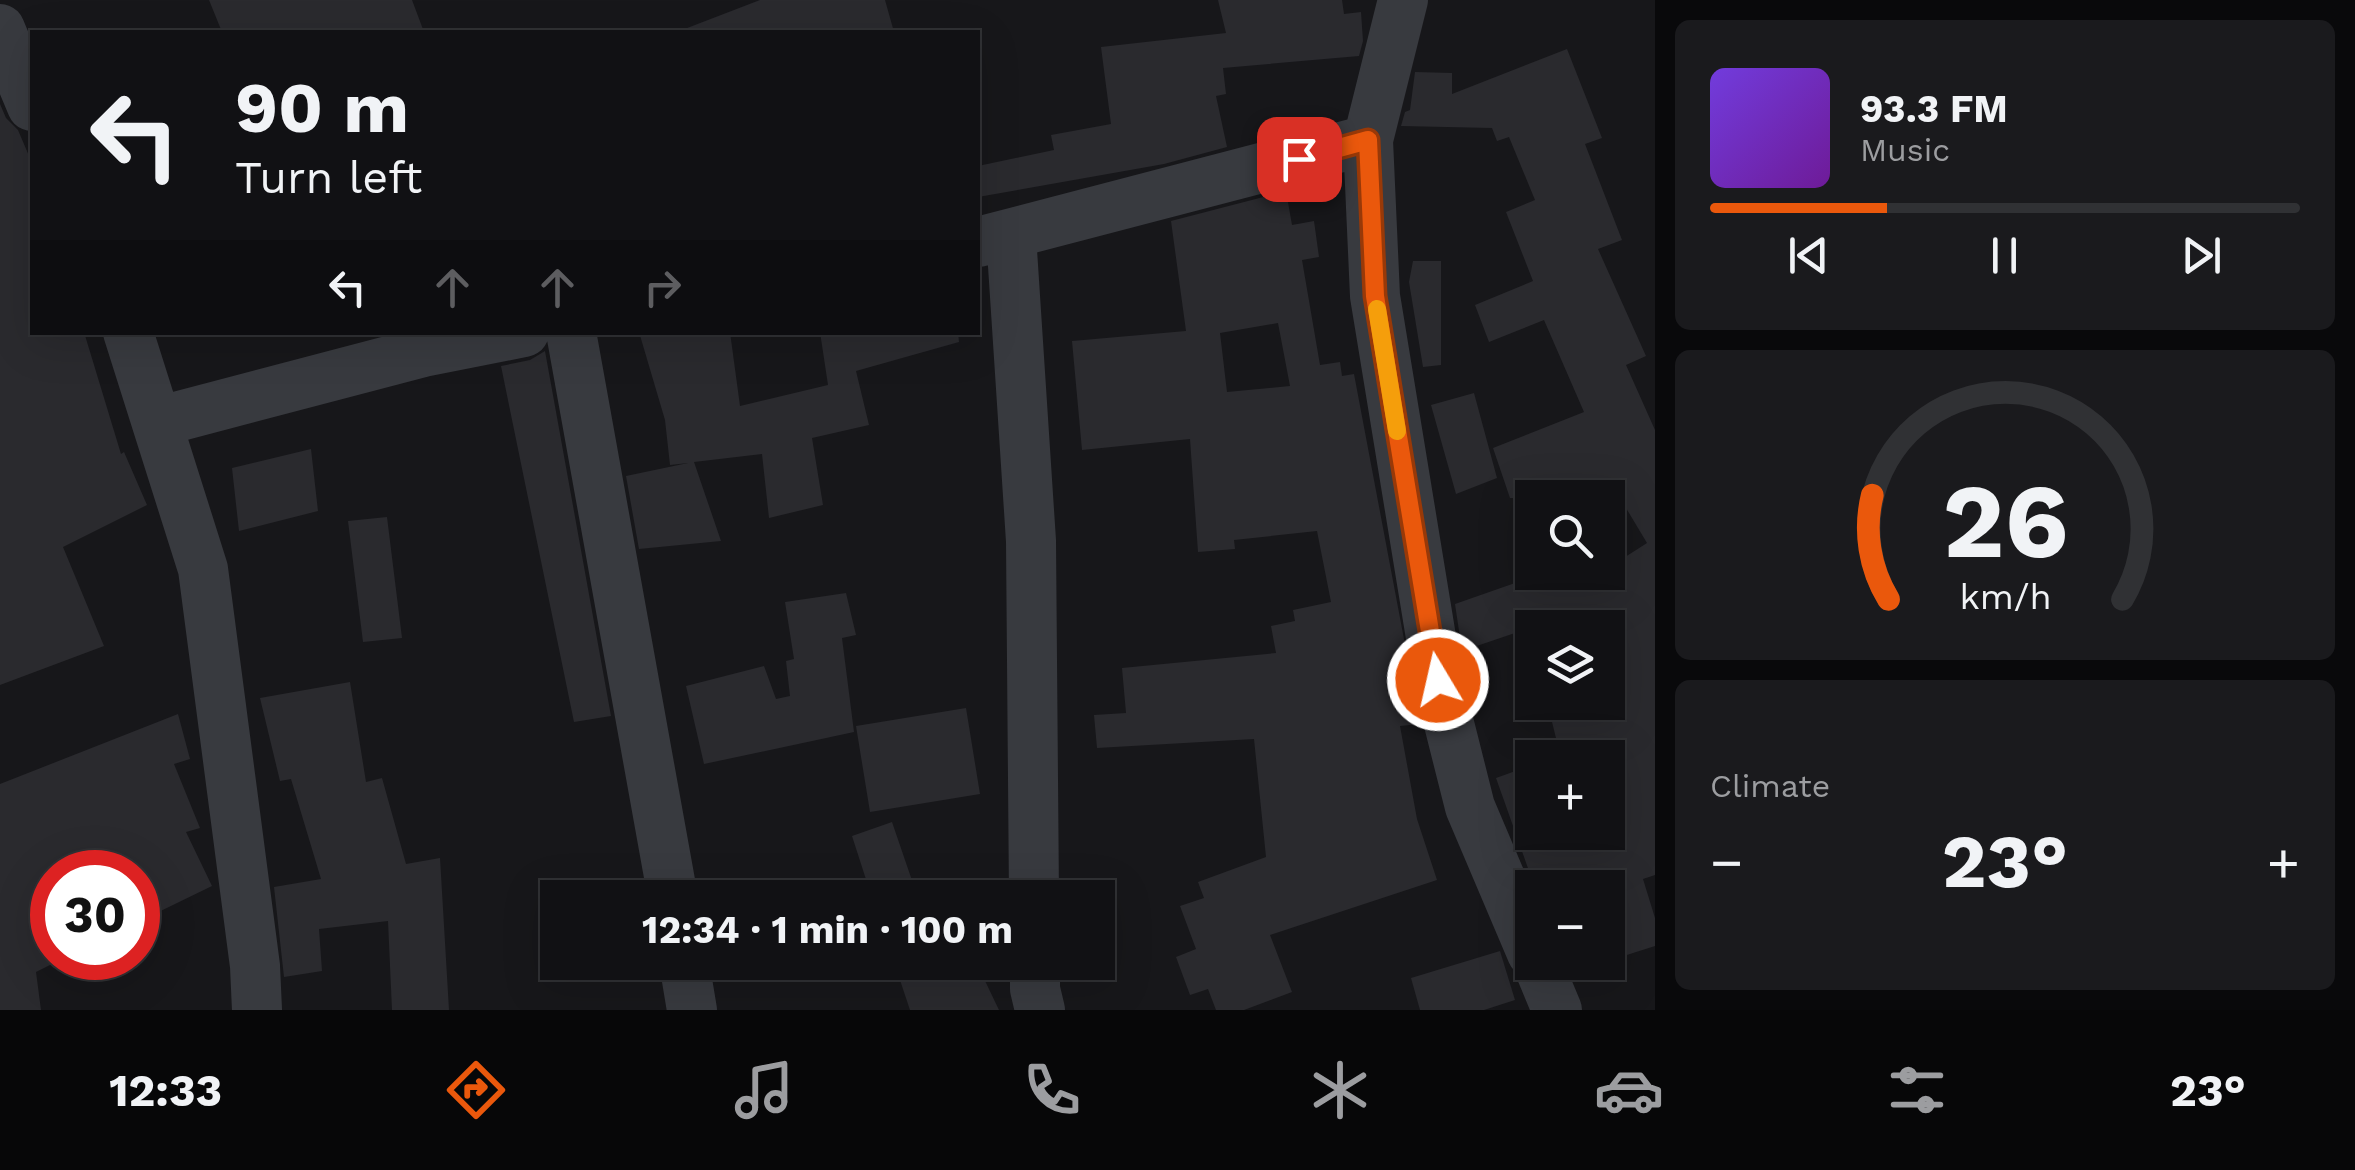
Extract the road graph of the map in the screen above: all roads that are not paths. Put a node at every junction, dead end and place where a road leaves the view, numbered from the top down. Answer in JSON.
{"nodes":[{"id":1,"x":1403,"y":0,"type":"edge"},
{"id":2,"x":0,"y":29,"type":"edge"},
{"id":3,"x":30,"y":101,"type":"edge"},
{"id":4,"x":1368,"y":140,"type":"junction"},
{"id":5,"x":994,"y":238,"type":"edge"},
{"id":6,"x":129,"y":335,"type":"edge"},
{"id":7,"x":509,"y":335,"type":"edge"},
{"id":8,"x":572,"y":335,"type":"edge"},
{"id":9,"x":157,"y":422,"type":"junction"},
{"id":10,"x":670,"y":880,"type":"edge"},
{"id":11,"x":1034,"y":880,"type":"edge"},
{"id":12,"x":1515,"y":913,"type":"edge"},
{"id":13,"x":687,"y":980,"type":"edge"},
{"id":14,"x":1035,"y":980,"type":"edge"},
{"id":15,"x":1544,"y":980,"type":"edge"},
{"id":16,"x":258,"y":1010,"type":"edge"},
{"id":17,"x":692,"y":1010,"type":"edge"},
{"id":18,"x":1040,"y":1010,"type":"edge"},
{"id":19,"x":1557,"y":1010,"type":"edge"}],
"edges":[{"from":1,"to":4,"type":"street"},
{"from":2,"to":3,"type":"street"},
{"from":4,"to":5,"type":"street"},
{"from":4,"to":12,"type":"street"},
{"from":5,"to":11,"type":"street"},
{"from":6,"to":9,"type":"street"},
{"from":7,"to":9,"type":"street"},
{"from":8,"to":10,"type":"street"},
{"from":9,"to":16,"type":"street"},
{"from":13,"to":17,"type":"street"},
{"from":14,"to":18,"type":"street"},
{"from":15,"to":19,"type":"street"}]}
